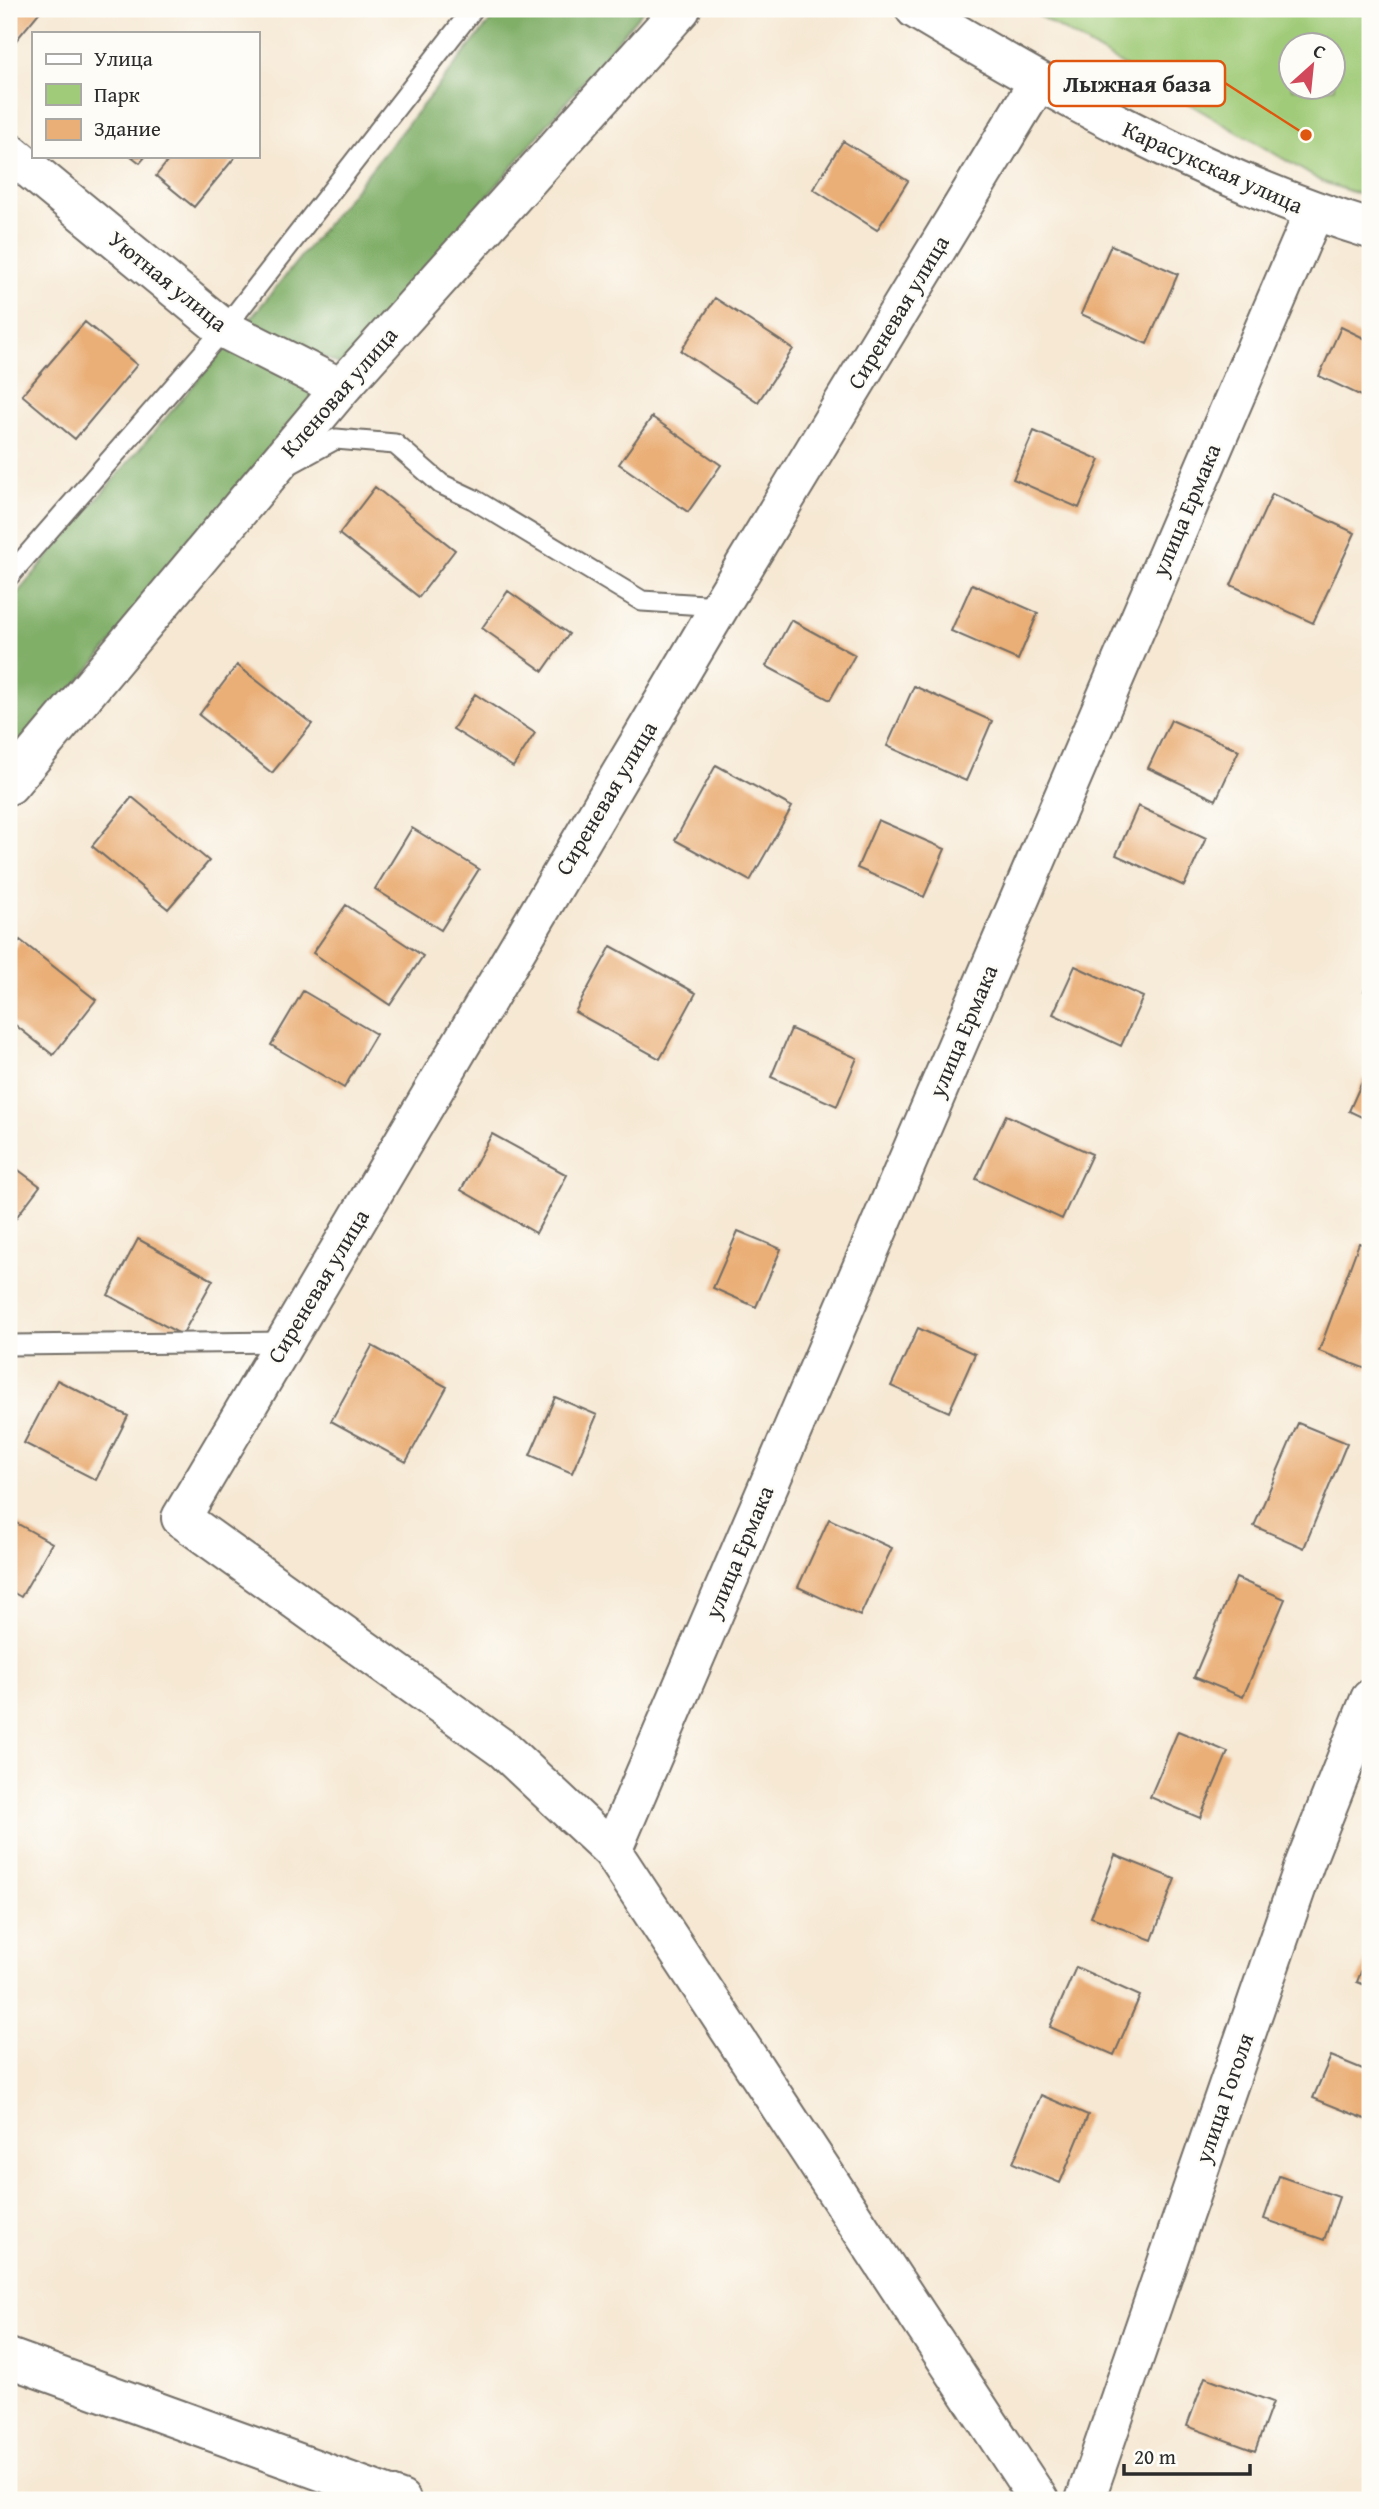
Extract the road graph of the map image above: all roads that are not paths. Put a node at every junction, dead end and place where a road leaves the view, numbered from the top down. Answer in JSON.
{"nodes":[{"id":1,"x":473,"y":9,"type":"edge"},
{"id":2,"x":681,"y":9,"type":"edge"},
{"id":3,"x":915,"y":9,"type":"edge"},
{"id":4,"x":1038,"y":82,"type":"junction"},
{"id":5,"x":9,"y":152,"type":"edge"},
{"id":6,"x":1314,"y":212,"type":"junction"},
{"id":7,"x":1370,"y":229,"type":"edge"},
{"id":8,"x":224,"y":329,"type":"junction"},
{"id":9,"x":341,"y":388,"type":"junction"},
{"id":10,"x":267,"y":476,"type":"junction"},
{"id":11,"x":9,"y":576,"type":"edge"},
{"id":12,"x":720,"y":607,"type":"junction"},
{"id":13,"x":9,"y":785,"type":"edge"},
{"id":14,"x":285,"y":1342,"type":"junction"},
{"id":15,"x":9,"y":1345,"type":"edge"},
{"id":16,"x":1370,"y":1699,"type":"edge"},
{"id":17,"x":612,"y":1850,"type":"junction"},
{"id":18,"x":9,"y":2358,"type":"edge"},
{"id":19,"x":401,"y":2500,"type":"edge"},
{"id":20,"x":1040,"y":2500,"type":"edge"},
{"id":21,"x":1085,"y":2500,"type":"edge"}],
"edges":[{"from":1,"to":8,"type":"lane"},
{"from":2,"to":9,"type":"street","name":"Кленовая улица"},
{"from":3,"to":4,"type":"street","name":"Карасукская улица"},
{"from":4,"to":6,"type":"street","name":"Карасукская улица"},
{"from":4,"to":12,"type":"street","name":"Сиреневая улица"},
{"from":5,"to":8,"type":"street","name":"Уютная улица"},
{"from":6,"to":7,"type":"street","name":"Карасукская улица"},
{"from":6,"to":17,"type":"street","name":"улица Ермака"},
{"from":8,"to":9,"type":"street","name":"Уютная улица"},
{"from":8,"to":11,"type":"lane"},
{"from":9,"to":10,"type":"street","name":"Кленовая улица"},
{"from":10,"to":12,"type":"lane"},
{"from":10,"to":13,"type":"street","name":"Кленовая улица"},
{"from":12,"to":14,"type":"street","name":"Сиреневая улица"},
{"from":14,"to":15,"type":"lane"},
{"from":14,"to":17,"type":"street","name":"Сиреневая улица"},
{"from":16,"to":21,"type":"street","name":"улица Гоголя"},
{"from":17,"to":20,"type":"street"},
{"from":18,"to":19,"type":"street"}]}
